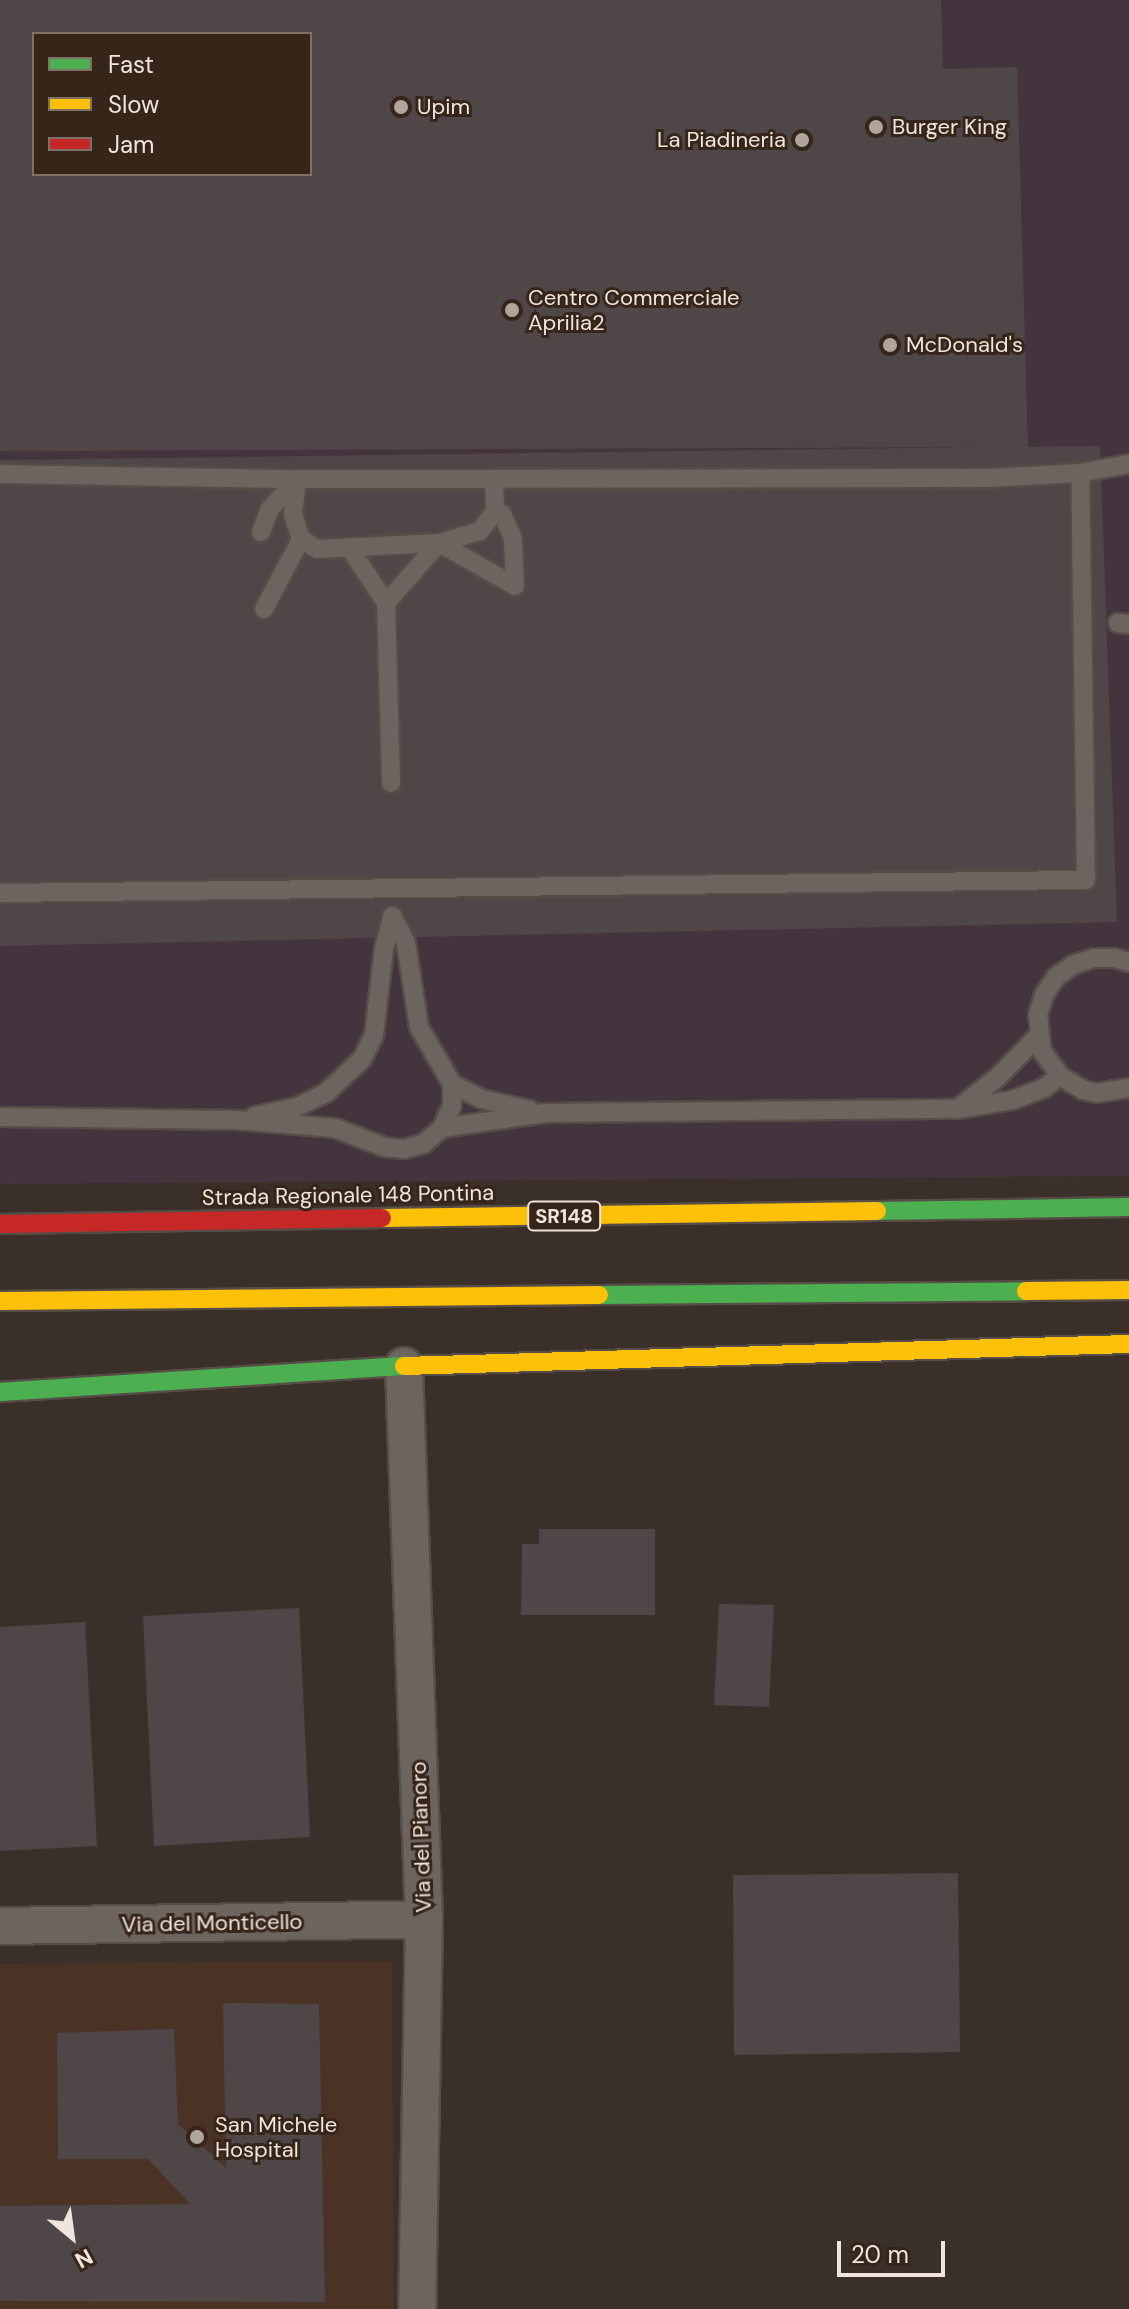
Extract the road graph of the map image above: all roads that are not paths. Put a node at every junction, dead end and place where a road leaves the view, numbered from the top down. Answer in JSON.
{"nodes":[{"id":1,"x":1129,"y":464,"type":"edge"},
{"id":2,"x":1080,"y":473,"type":"junction"},
{"id":3,"x":0,"y":474,"type":"edge"},
{"id":4,"x":297,"y":479,"type":"junction"},
{"id":5,"x":494,"y":479,"type":"junction"},
{"id":6,"x":495,"y":511,"type":"junction"},
{"id":7,"x":261,"y":532,"type":"dead end"},
{"id":8,"x":301,"y":539,"type":"junction"},
{"id":9,"x":439,"y":543,"type":"junction"},
{"id":10,"x":349,"y":547,"type":"junction"},
{"id":11,"x":386,"y":603,"type":"junction"},
{"id":12,"x":264,"y":609,"type":"dead end"},
{"id":13,"x":391,"y":783,"type":"dead end"},
{"id":14,"x":0,"y":893,"type":"edge"},
{"id":15,"x":1129,"y":962,"type":"edge"},
{"id":16,"x":1038,"y":1036,"type":"junction"},
{"id":17,"x":1060,"y":1076,"type":"junction"},
{"id":18,"x":452,"y":1084,"type":"junction"},
{"id":19,"x":1129,"y":1088,"type":"edge"},
{"id":20,"x":957,"y":1109,"type":"junction"},
{"id":21,"x":545,"y":1113,"type":"junction"},
{"id":22,"x":0,"y":1117,"type":"edge"},
{"id":23,"x":237,"y":1120,"type":"junction"},
{"id":24,"x":442,"y":1128,"type":"junction"},
{"id":25,"x":1129,"y":1207,"type":"edge"},
{"id":26,"x":0,"y":1224,"type":"edge"},
{"id":27,"x":1129,"y":1290,"type":"edge"},
{"id":28,"x":0,"y":1301,"type":"edge"},
{"id":29,"x":1129,"y":1344,"type":"edge"},
{"id":30,"x":404,"y":1366,"type":"junction"},
{"id":31,"x":0,"y":1392,"type":"edge"},
{"id":32,"x":424,"y":1919,"type":"junction"},
{"id":33,"x":0,"y":1926,"type":"edge"},
{"id":34,"x":417,"y":2309,"type":"edge"}],
"edges":[{"from":1,"to":2,"type":"lane"},
{"from":2,"to":5,"type":"lane"},
{"from":2,"to":14,"type":"lane"},
{"from":3,"to":4,"type":"lane"},
{"from":4,"to":5,"type":"lane"},
{"from":4,"to":7,"type":"lane"},
{"from":4,"to":8,"type":"lane"},
{"from":5,"to":6,"type":"lane"},
{"from":6,"to":9,"type":"lane"},
{"from":6,"to":9,"type":"lane"},
{"from":8,"to":10,"type":"lane"},
{"from":8,"to":12,"type":"lane"},
{"from":9,"to":10,"type":"lane"},
{"from":9,"to":11,"type":"lane"},
{"from":10,"to":11,"type":"lane"},
{"from":11,"to":13,"type":"lane"},
{"from":15,"to":16,"type":"lane"},
{"from":16,"to":17,"type":"lane"},
{"from":16,"to":20,"type":"lane"},
{"from":17,"to":19,"type":"lane"},
{"from":17,"to":20,"type":"lane"},
{"from":18,"to":21,"type":"lane"},
{"from":18,"to":23,"type":"lane"},
{"from":18,"to":24,"type":"lane"},
{"from":20,"to":21,"type":"lane"},
{"from":21,"to":24,"type":"lane"},
{"from":22,"to":23,"type":"lane"},
{"from":23,"to":24,"type":"lane"},
{"from":25,"to":26,"type":"main road","name":"Strada Regionale 148 Pontina","number":"SR148"},
{"from":27,"to":28,"type":"main road"},
{"from":29,"to":30,"type":"main road"},
{"from":30,"to":31,"type":"main road"},
{"from":30,"to":32,"type":"street","name":"Via del Pianoro"},
{"from":32,"to":33,"type":"street","name":"Via del Monticello"},
{"from":32,"to":34,"type":"street","name":"Via del Pianoro"}]}
